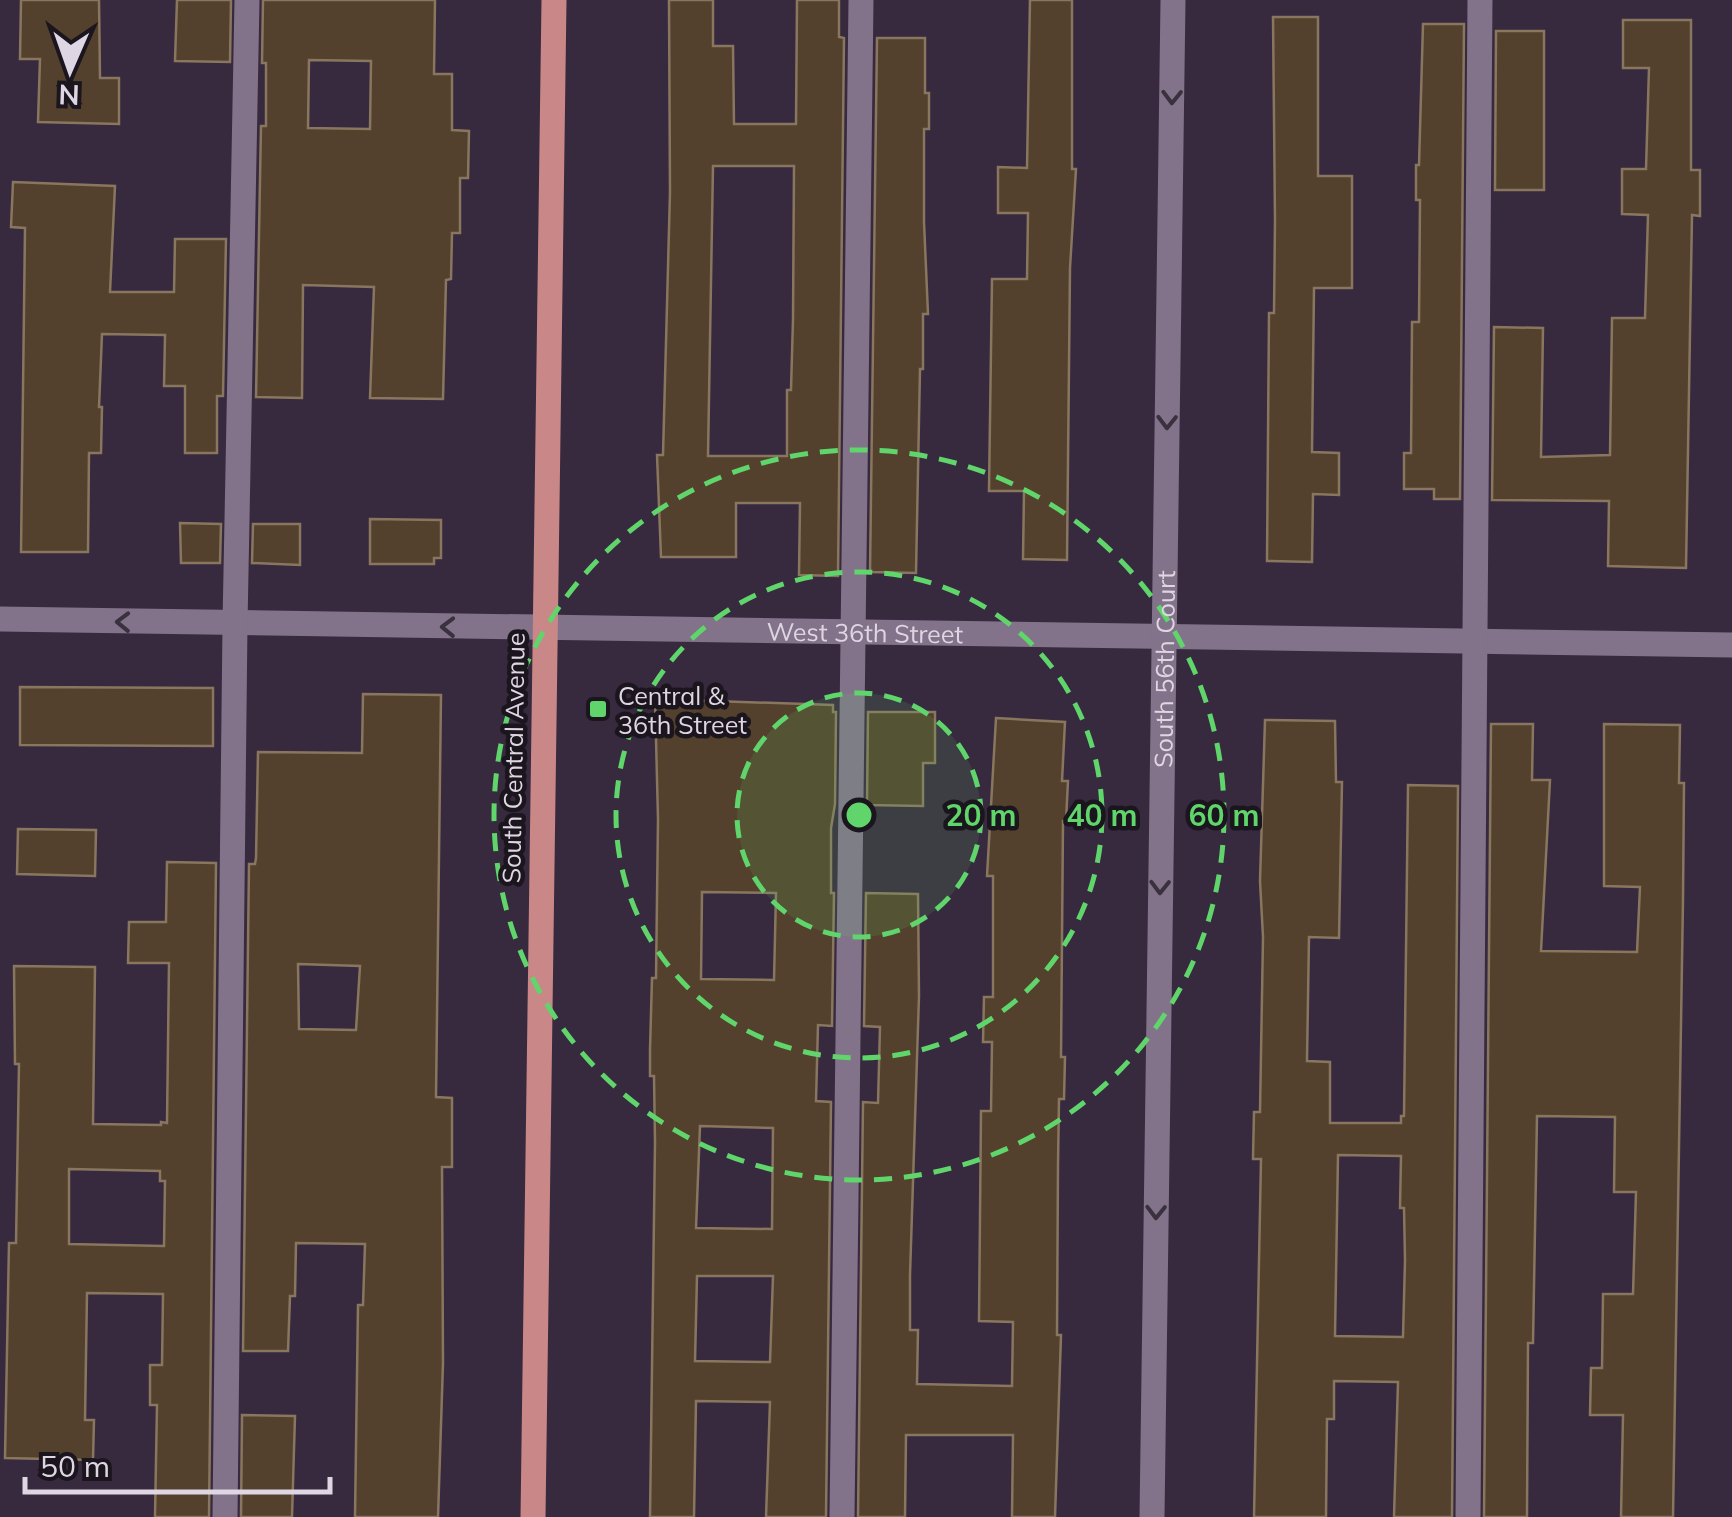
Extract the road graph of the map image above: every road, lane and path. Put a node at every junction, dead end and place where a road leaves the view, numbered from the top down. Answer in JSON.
{"nodes":[{"id":1,"x":246,"y":0,"type":"edge"},
{"id":2,"x":554,"y":0,"type":"edge"},
{"id":3,"x":860,"y":0,"type":"edge"},
{"id":4,"x":1174,"y":0,"type":"edge"},
{"id":5,"x":1480,"y":0,"type":"edge"},
{"id":6,"x":0,"y":619,"type":"edge"},
{"id":7,"x":234,"y":624,"type":"junction"},
{"id":8,"x":545,"y":629,"type":"junction"},
{"id":9,"x":850,"y":633,"type":"junction"},
{"id":10,"x":1164,"y":637,"type":"junction"},
{"id":11,"x":1473,"y":642,"type":"junction"},
{"id":12,"x":1732,"y":645,"type":"edge"},
{"id":13,"x":225,"y":1517,"type":"edge"},
{"id":14,"x":534,"y":1517,"type":"edge"},
{"id":15,"x":842,"y":1517,"type":"edge"},
{"id":16,"x":1152,"y":1517,"type":"edge"},
{"id":17,"x":1468,"y":1517,"type":"edge"}],
"edges":[{"from":1,"to":7,"type":"street"},
{"from":2,"to":8,"type":"main road","name":"South Central Avenue"},
{"from":3,"to":9,"type":"street"},
{"from":4,"to":10,"type":"street","name":"South 56th Court","one_way":true},
{"from":5,"to":11,"type":"street"},
{"from":7,"to":6,"type":"street","name":"West 36th Street","one_way":true},
{"from":8,"to":7,"type":"street","name":"West 36th Street","one_way":true},
{"from":7,"to":13,"type":"street"},
{"from":8,"to":9,"type":"street","name":"West 36th Street"},
{"from":8,"to":14,"type":"main road","name":"South Central Avenue"},
{"from":9,"to":10,"type":"street","name":"West 36th Street"},
{"from":9,"to":15,"type":"street"},
{"from":10,"to":11,"type":"street","name":"West 36th Street"},
{"from":10,"to":16,"type":"street","name":"South 56th Court","one_way":true},
{"from":11,"to":12,"type":"street","name":"West 36th Street"},
{"from":11,"to":17,"type":"street"}]}
